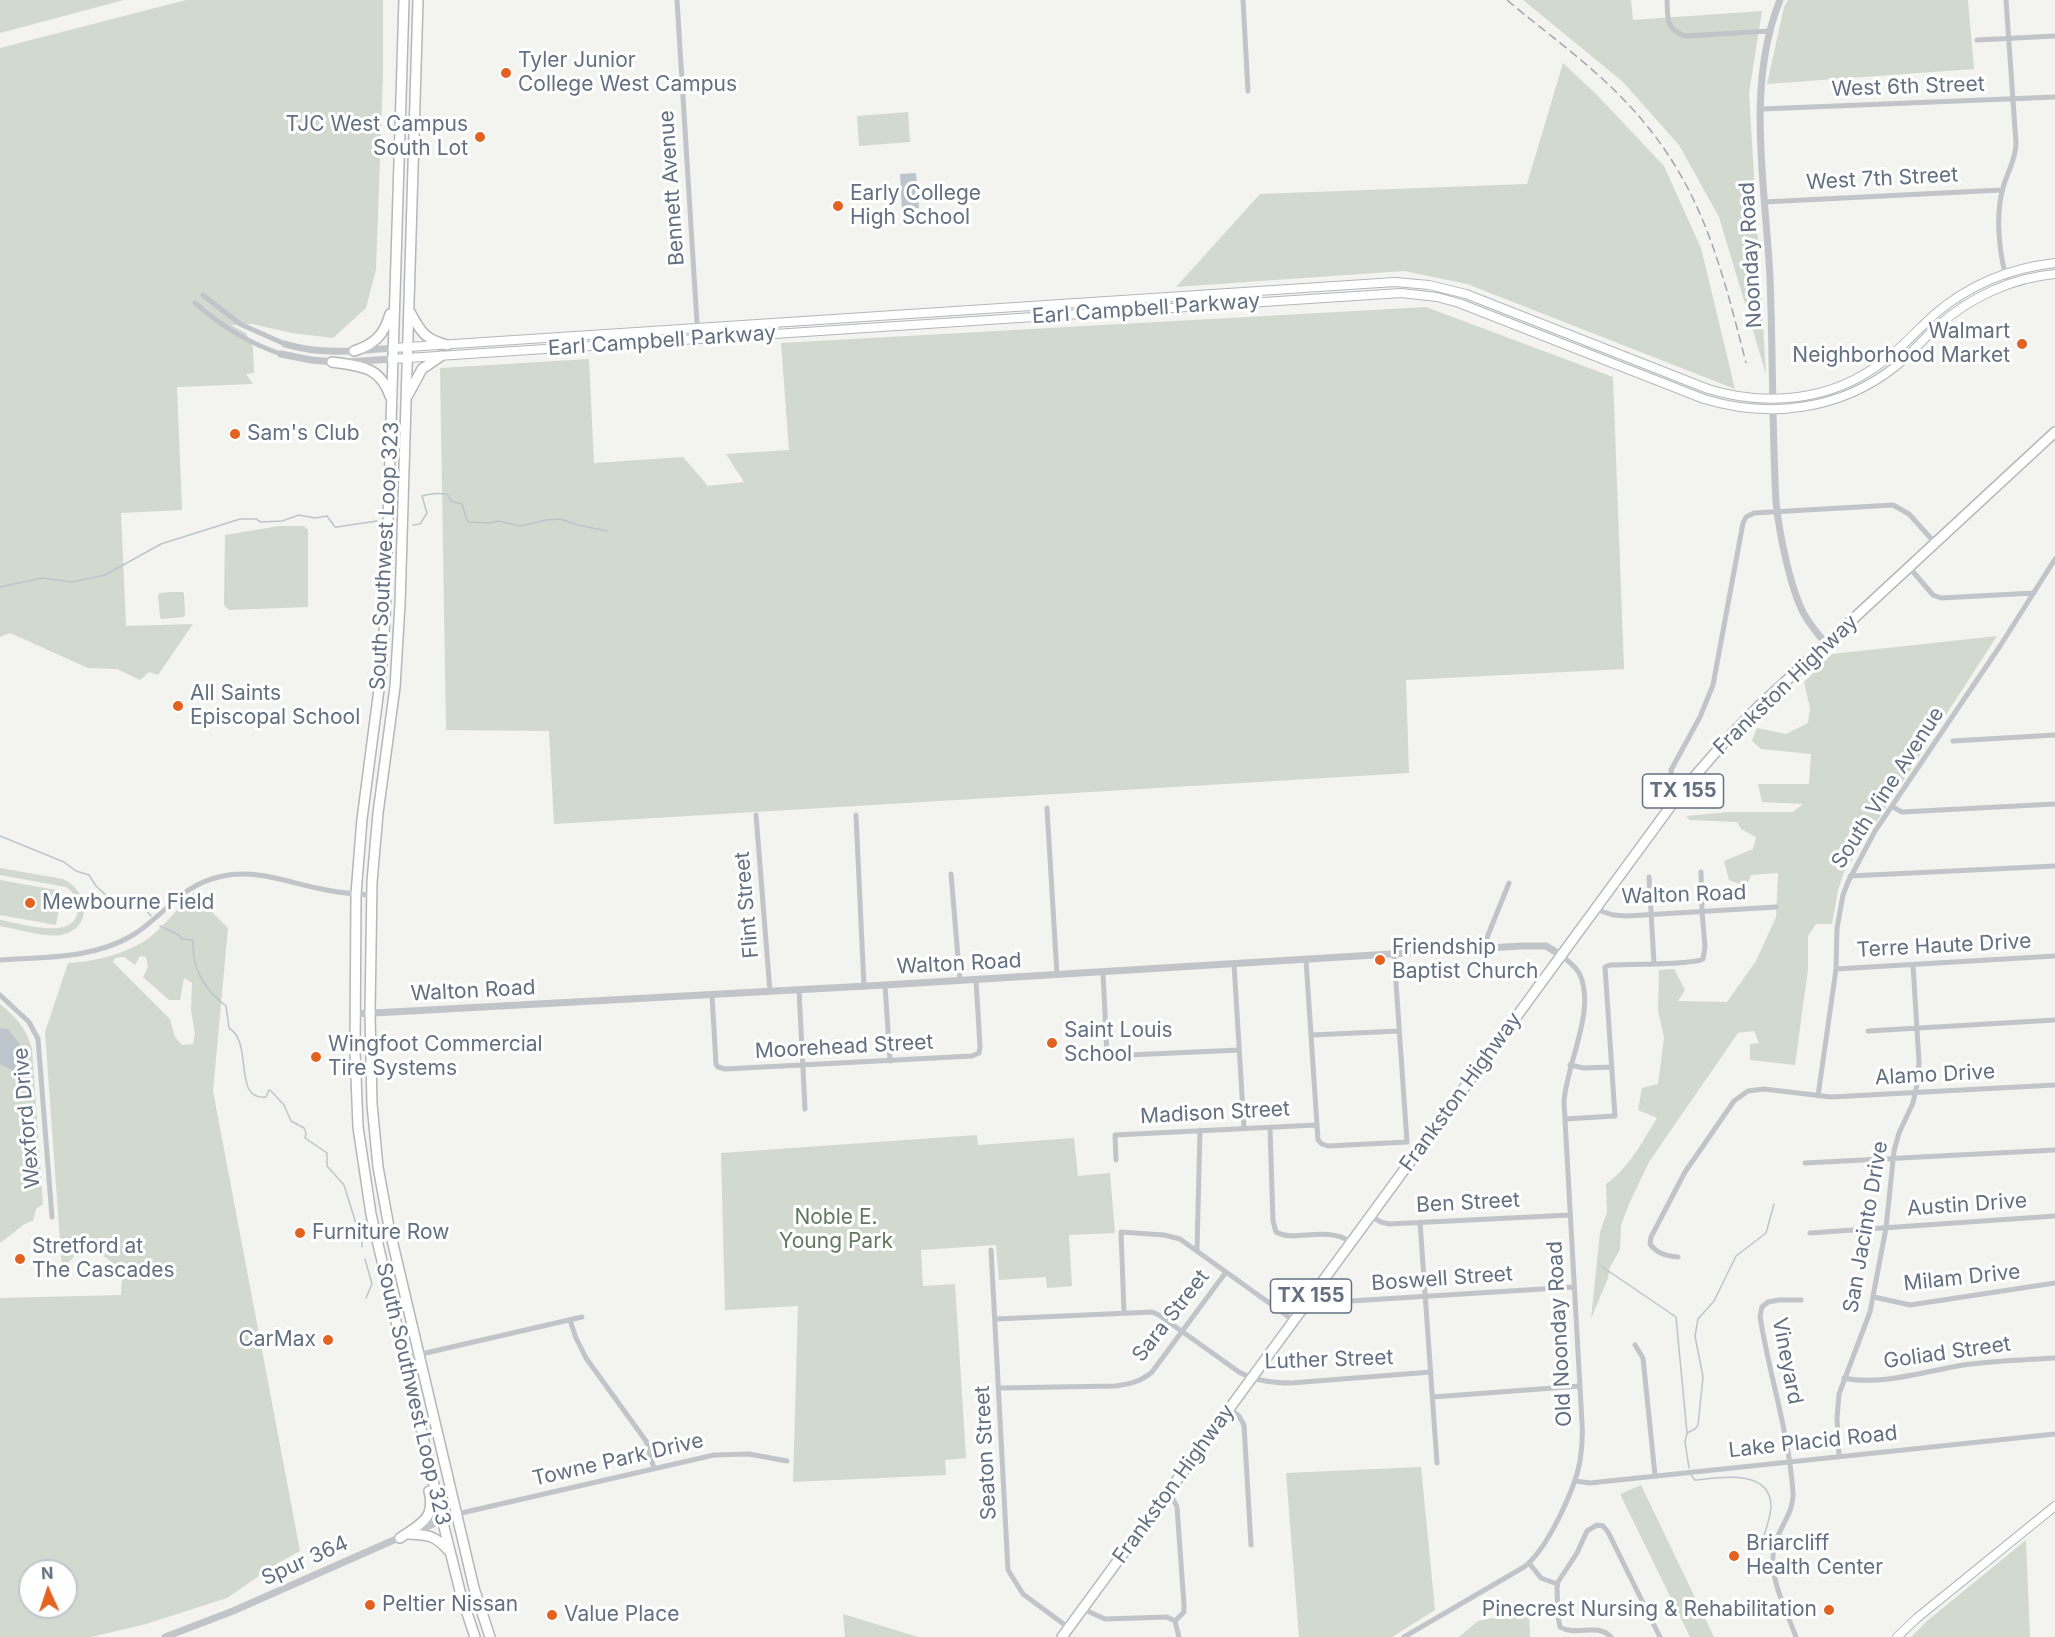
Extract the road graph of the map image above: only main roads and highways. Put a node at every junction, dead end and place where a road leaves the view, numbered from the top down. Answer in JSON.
{"nodes":[{"id":1,"x":404,"y":0,"type":"edge"},
{"id":2,"x":418,"y":0,"type":"edge"},
{"id":3,"x":2055,"y":263,"type":"edge"},
{"id":4,"x":2055,"y":274,"type":"edge"},
{"id":5,"x":1395,"y":282,"type":"junction"},
{"id":6,"x":1394,"y":292,"type":"junction"},
{"id":7,"x":395,"y":300,"type":"junction"},
{"id":8,"x":1045,"y":305,"type":"junction"},
{"id":9,"x":410,"y":312,"type":"junction"},
{"id":10,"x":1046,"y":315,"type":"junction"},
{"id":11,"x":447,"y":345,"type":"junction"},
{"id":12,"x":393,"y":348,"type":"junction"},
{"id":13,"x":1900,"y":348,"type":"junction"},
{"id":14,"x":354,"y":351,"type":"road end"},
{"id":15,"x":407,"y":353,"type":"junction"},
{"id":16,"x":441,"y":356,"type":"junction"},
{"id":17,"x":1908,"y":356,"type":"junction"},
{"id":18,"x":392,"y":359,"type":"junction"},
{"id":19,"x":332,"y":362,"type":"road end"},
{"id":20,"x":406,"y":400,"type":"junction"},
{"id":21,"x":392,"y":403,"type":"junction"},
{"id":22,"x":2055,"y":432,"type":"edge"},
{"id":23,"x":386,"y":579,"type":"junction"},
{"id":24,"x":400,"y":604,"type":"junction"},
{"id":25,"x":424,"y":1444,"type":"junction"},
{"id":26,"x":2055,"y":1506,"type":"edge"},
{"id":27,"x":450,"y":1553,"type":"junction"},
{"id":28,"x":475,"y":1637,"type":"edge"},
{"id":29,"x":490,"y":1637,"type":"edge"},
{"id":30,"x":1062,"y":1637,"type":"edge"},
{"id":31,"x":1897,"y":1637,"type":"edge"}],
"edges":[{"from":1,"to":7,"type":"main road","name":"South Southwest Loop 323"},
{"from":2,"to":9,"type":"main road","name":"South Southwest Loop 323"},
{"from":3,"to":13,"type":"main road","name":"Earl Campbell Parkway"},
{"from":4,"to":17,"type":"main road","name":"Earl Campbell Parkway"},
{"from":5,"to":6,"type":"main road"},
{"from":5,"to":8,"type":"main road","name":"Earl Campbell Parkway"},
{"from":5,"to":13,"type":"main road","name":"Earl Campbell Parkway"},
{"from":6,"to":10,"type":"main road","name":"Earl Campbell Parkway"},
{"from":6,"to":17,"type":"main road","name":"Earl Campbell Parkway"},
{"from":7,"to":12,"type":"main road","name":"South Southwest Loop 323"},
{"from":7,"to":14,"type":"main road"},
{"from":8,"to":10,"type":"main road"},
{"from":8,"to":11,"type":"main road","name":"Earl Campbell Parkway"},
{"from":9,"to":11,"type":"main road"},
{"from":9,"to":15,"type":"main road","name":"South Southwest Loop 323"},
{"from":10,"to":16,"type":"main road","name":"Earl Campbell Parkway"},
{"from":11,"to":15,"type":"main road","name":"Earl Campbell Parkway"},
{"from":12,"to":15,"type":"main road","name":"Earl Campbell Parkway"},
{"from":12,"to":18,"type":"main road","name":"South Southwest Loop 323"},
{"from":13,"to":17,"type":"main road"},
{"from":15,"to":16,"type":"main road","name":"Earl Campbell Parkway"},
{"from":15,"to":18,"type":"main road","name":"Earl Campbell Parkway"},
{"from":15,"to":20,"type":"main road","name":"South Southwest Loop 323"},
{"from":16,"to":20,"type":"main road"},
{"from":18,"to":21,"type":"main road","name":"South Southwest Loop 323"},
{"from":19,"to":21,"type":"main road"},
{"from":20,"to":24,"type":"main road","name":"South Southwest Loop 323"},
{"from":21,"to":23,"type":"main road","name":"South Southwest Loop 323"},
{"from":22,"to":30,"type":"main road","name":"Frankston Highway","number":"TX 155"},
{"from":23,"to":24,"type":"main road"},
{"from":23,"to":25,"type":"main road","name":"South Southwest Loop 323"},
{"from":24,"to":29,"type":"main road","name":"South Southwest Loop 323"},
{"from":25,"to":27,"type":"main road","name":"South Southwest Loop 323"},
{"from":25,"to":27,"type":"main road"},
{"from":26,"to":31,"type":"main road"},
{"from":27,"to":28,"type":"main road","name":"South Southwest Loop 323"}]}
